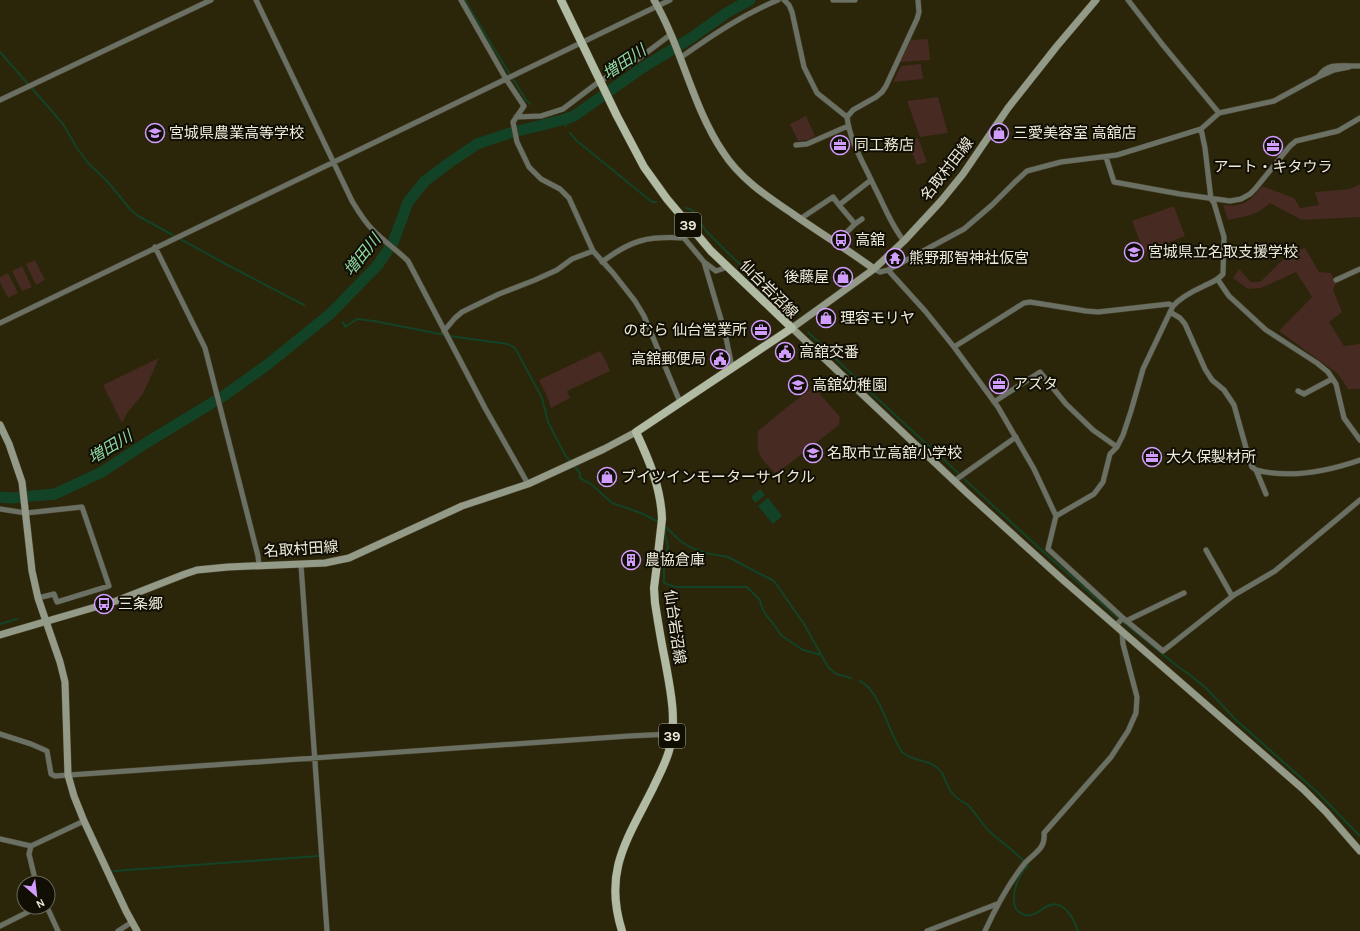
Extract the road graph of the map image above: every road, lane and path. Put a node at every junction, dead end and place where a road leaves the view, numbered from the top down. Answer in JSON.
{"nodes":[{"id":1,"x":210,"y":0,"type":"edge"},
{"id":2,"x":256,"y":0,"type":"edge"},
{"id":3,"x":461,"y":0,"type":"edge"},
{"id":4,"x":561,"y":0,"type":"edge"},
{"id":5,"x":670,"y":0,"type":"edge"},
{"id":6,"x":778,"y":0,"type":"edge"},
{"id":7,"x":784,"y":0,"type":"edge"},
{"id":8,"x":834,"y":0,"type":"edge"},
{"id":9,"x":855,"y":0,"type":"edge"},
{"id":10,"x":918,"y":0,"type":"edge"},
{"id":11,"x":1096,"y":0,"type":"edge"},
{"id":12,"x":1128,"y":0,"type":"edge"},
{"id":13,"x":656,"y":3,"type":"edge"},
{"id":14,"x":671,"y":37,"type":"junction"},
{"id":15,"x":582,"y":42,"type":"junction"},
{"id":16,"x":679,"y":57,"type":"junction"},
{"id":17,"x":1360,"y":66,"type":"edge"},
{"id":18,"x":510,"y":78,"type":"junction"},
{"id":19,"x":601,"y":82,"type":"junction"},
{"id":20,"x":0,"y":100,"type":"edge"},
{"id":21,"x":1219,"y":114,"type":"junction"},
{"id":22,"x":847,"y":117,"type":"junction"},
{"id":23,"x":1360,"y":118,"type":"edge"},
{"id":24,"x":514,"y":120,"type":"junction"},
{"id":25,"x":848,"y":126,"type":"junction"},
{"id":26,"x":1201,"y":129,"type":"junction"},
{"id":27,"x":796,"y":145,"type":"dead end"},
{"id":28,"x":1106,"y":157,"type":"junction"},
{"id":29,"x":334,"y":163,"type":"junction"},
{"id":30,"x":871,"y":180,"type":"junction"},
{"id":31,"x":1211,"y":199,"type":"junction"},
{"id":32,"x":839,"y":205,"type":"junction"},
{"id":33,"x":800,"y":219,"type":"junction"},
{"id":34,"x":862,"y":219,"type":"dead end"},
{"id":35,"x":855,"y":224,"type":"junction"},
{"id":36,"x":904,"y":241,"type":"junction"},
{"id":37,"x":836,"y":243,"type":"junction"},
{"id":38,"x":155,"y":247,"type":"junction"},
{"id":39,"x":593,"y":251,"type":"junction"},
{"id":40,"x":602,"y":262,"type":"junction"},
{"id":41,"x":704,"y":262,"type":"junction"},
{"id":42,"x":728,"y":267,"type":"junction"},
{"id":43,"x":874,"y":269,"type":"junction"},
{"id":44,"x":1360,"y":269,"type":"edge"},
{"id":45,"x":888,"y":270,"type":"junction"},
{"id":46,"x":1218,"y":280,"type":"junction"},
{"id":47,"x":1336,"y":280,"type":"dead end"},
{"id":48,"x":1173,"y":306,"type":"junction"},
{"id":49,"x":1170,"y":312,"type":"junction"},
{"id":50,"x":0,"y":323,"type":"edge"},
{"id":51,"x":792,"y":328,"type":"junction"},
{"id":52,"x":446,"y":334,"type":"junction"},
{"id":53,"x":954,"y":347,"type":"junction"},
{"id":54,"x":732,"y":367,"type":"junction"},
{"id":55,"x":1332,"y":379,"type":"junction"},
{"id":56,"x":1298,"y":391,"type":"dead end"},
{"id":57,"x":680,"y":402,"type":"junction"},
{"id":58,"x":994,"y":402,"type":"junction"},
{"id":59,"x":0,"y":425,"type":"edge"},
{"id":60,"x":636,"y":432,"type":"junction"},
{"id":61,"x":1016,"y":437,"type":"junction"},
{"id":62,"x":1360,"y":440,"type":"edge"},
{"id":63,"x":1117,"y":447,"type":"junction"},
{"id":64,"x":1360,"y":460,"type":"edge"},
{"id":65,"x":1256,"y":470,"type":"junction"},
{"id":66,"x":954,"y":481,"type":"junction"},
{"id":67,"x":528,"y":484,"type":"junction"},
{"id":68,"x":1266,"y":494,"type":"dead end"},
{"id":69,"x":1360,"y":500,"type":"edge"},
{"id":70,"x":0,"y":509,"type":"edge"},
{"id":71,"x":26,"y":513,"type":"junction"},
{"id":72,"x":1056,"y":516,"type":"junction"},
{"id":73,"x":1206,"y":550,"type":"dead end"},
{"id":74,"x":258,"y":564,"type":"junction"},
{"id":75,"x":301,"y":564,"type":"junction"},
{"id":76,"x":1184,"y":593,"type":"dead end"},
{"id":77,"x":1231,"y":594,"type":"junction"},
{"id":78,"x":38,"y":598,"type":"junction"},
{"id":79,"x":47,"y":621,"type":"junction"},
{"id":80,"x":1121,"y":621,"type":"junction"},
{"id":81,"x":1122,"y":632,"type":"junction"},
{"id":82,"x":0,"y":635,"type":"edge"},
{"id":83,"x":0,"y":734,"type":"edge"},
{"id":84,"x":672,"y":734,"type":"junction"},
{"id":85,"x":315,"y":758,"type":"junction"},
{"id":86,"x":68,"y":776,"type":"junction"},
{"id":87,"x":84,"y":821,"type":"junction"},
{"id":88,"x":0,"y":839,"type":"edge"},
{"id":89,"x":31,"y":846,"type":"junction"},
{"id":90,"x":1360,"y":851,"type":"edge"},
{"id":91,"x":34,"y":875,"type":"edge"},
{"id":92,"x":997,"y":904,"type":"junction"},
{"id":93,"x":22,"y":915,"type":"edge"},
{"id":94,"x":51,"y":915,"type":"edge"},
{"id":95,"x":132,"y":922,"type":"junction"},
{"id":96,"x":0,"y":926,"type":"edge"},
{"id":97,"x":58,"y":931,"type":"edge"},
{"id":98,"x":118,"y":931,"type":"edge"},
{"id":99,"x":137,"y":931,"type":"edge"},
{"id":100,"x":327,"y":931,"type":"edge"},
{"id":101,"x":622,"y":931,"type":"edge"},
{"id":102,"x":927,"y":931,"type":"edge"},
{"id":103,"x":985,"y":931,"type":"edge"}],
"edges":[{"from":1,"to":20,"type":"street"},
{"from":2,"to":29,"type":"street"},
{"from":3,"to":18,"type":"street"},
{"from":4,"to":15,"type":"main road","name":"仙台岩沼線","number":"39"},
{"from":5,"to":13,"type":"street"},
{"from":6,"to":16,"type":"street"},
{"from":7,"to":22,"type":"street"},
{"from":8,"to":9,"type":"street"},
{"from":10,"to":22,"type":"street"},
{"from":11,"to":36,"type":"street","name":"名取村田線"},
{"from":12,"to":21,"type":"street"},
{"from":13,"to":14,"type":"street"},
{"from":13,"to":15,"type":"street"},
{"from":14,"to":16,"type":"street"},
{"from":14,"to":19,"type":"street"},
{"from":15,"to":18,"type":"street"},
{"from":15,"to":19,"type":"main road","name":"仙台岩沼線","number":"39"},
{"from":16,"to":33,"type":"street"},
{"from":17,"to":21,"type":"street"},
{"from":18,"to":24,"type":"street"},
{"from":18,"to":29,"type":"street"},
{"from":19,"to":24,"type":"street"},
{"from":19,"to":42,"type":"main road","name":"仙台岩沼線","number":"39"},
{"from":21,"to":26,"type":"street"},
{"from":22,"to":25,"type":"street"},
{"from":23,"to":31,"type":"street"},
{"from":24,"to":39,"type":"street"},
{"from":25,"to":27,"type":"street"},
{"from":25,"to":30,"type":"street"},
{"from":26,"to":28,"type":"street"},
{"from":26,"to":31,"type":"street"},
{"from":28,"to":31,"type":"street"},
{"from":28,"to":45,"type":"street"},
{"from":29,"to":38,"type":"street"},
{"from":29,"to":52,"type":"street"},
{"from":30,"to":32,"type":"street"},
{"from":30,"to":36,"type":"street"},
{"from":31,"to":46,"type":"street"},
{"from":32,"to":33,"type":"street"},
{"from":32,"to":35,"type":"street"},
{"from":33,"to":37,"type":"street"},
{"from":34,"to":35,"type":"street"},
{"from":35,"to":37,"type":"street"},
{"from":36,"to":43,"type":"street","name":"名取村田線"},
{"from":37,"to":43,"type":"street"},
{"from":38,"to":50,"type":"street"},
{"from":38,"to":74,"type":"street"},
{"from":39,"to":40,"type":"street"},
{"from":39,"to":52,"type":"street"},
{"from":40,"to":41,"type":"street"},
{"from":40,"to":57,"type":"street"},
{"from":41,"to":42,"type":"street"},
{"from":41,"to":54,"type":"street"},
{"from":42,"to":51,"type":"main road","name":"仙台岩沼線","number":"39"},
{"from":43,"to":45,"type":"street"},
{"from":43,"to":51,"type":"street","name":"名取村田線"},
{"from":44,"to":47,"type":"street"},
{"from":45,"to":53,"type":"street"},
{"from":46,"to":48,"type":"street"},
{"from":46,"to":55,"type":"street"},
{"from":48,"to":49,"type":"street"},
{"from":48,"to":53,"type":"street"},
{"from":49,"to":63,"type":"street"},
{"from":49,"to":65,"type":"street"},
{"from":51,"to":54,"type":"main road","name":"仙台岩沼線"},
{"from":51,"to":66,"type":"street"},
{"from":52,"to":67,"type":"street"},
{"from":53,"to":58,"type":"street"},
{"from":54,"to":57,"type":"main road","name":"仙台岩沼線"},
{"from":55,"to":56,"type":"street"},
{"from":55,"to":62,"type":"street"},
{"from":57,"to":60,"type":"main road","name":"仙台岩沼線"},
{"from":58,"to":61,"type":"street"},
{"from":58,"to":63,"type":"street"},
{"from":59,"to":71,"type":"street"},
{"from":60,"to":67,"type":"street","name":"名取村田線"},
{"from":60,"to":84,"type":"main road","name":"仙台岩沼線","number":"39"},
{"from":61,"to":66,"type":"street"},
{"from":61,"to":72,"type":"street"},
{"from":63,"to":72,"type":"street"},
{"from":64,"to":65,"type":"street"},
{"from":65,"to":68,"type":"street"},
{"from":66,"to":80,"type":"street"},
{"from":67,"to":75,"type":"street","name":"名取村田線"},
{"from":69,"to":77,"type":"street"},
{"from":70,"to":71,"type":"street"},
{"from":71,"to":78,"type":"street"},
{"from":71,"to":78,"type":"street"},
{"from":72,"to":80,"type":"street"},
{"from":73,"to":77,"type":"street"},
{"from":74,"to":75,"type":"street","name":"名取村田線"},
{"from":74,"to":79,"type":"street","name":"名取村田線"},
{"from":75,"to":85,"type":"street"},
{"from":76,"to":80,"type":"street"},
{"from":77,"to":80,"type":"street"},
{"from":78,"to":79,"type":"street"},
{"from":79,"to":82,"type":"street","name":"名取村田線"},
{"from":79,"to":86,"type":"street"},
{"from":80,"to":81,"type":"street"},
{"from":81,"to":90,"type":"street"},
{"from":81,"to":92,"type":"street"},
{"from":83,"to":86,"type":"street"},
{"from":84,"to":85,"type":"street"},
{"from":84,"to":101,"type":"main road","name":"仙台岩沼線","number":"39"},
{"from":85,"to":86,"type":"street"},
{"from":85,"to":100,"type":"street"},
{"from":86,"to":87,"type":"street"},
{"from":87,"to":89,"type":"street"},
{"from":87,"to":95,"type":"street"},
{"from":88,"to":89,"type":"street"},
{"from":89,"to":91,"type":"street"},
{"from":92,"to":102,"type":"street"},
{"from":92,"to":103,"type":"street"},
{"from":93,"to":96,"type":"street"},
{"from":94,"to":97,"type":"street"},
{"from":95,"to":98,"type":"street"},
{"from":95,"to":99,"type":"street"}]}
